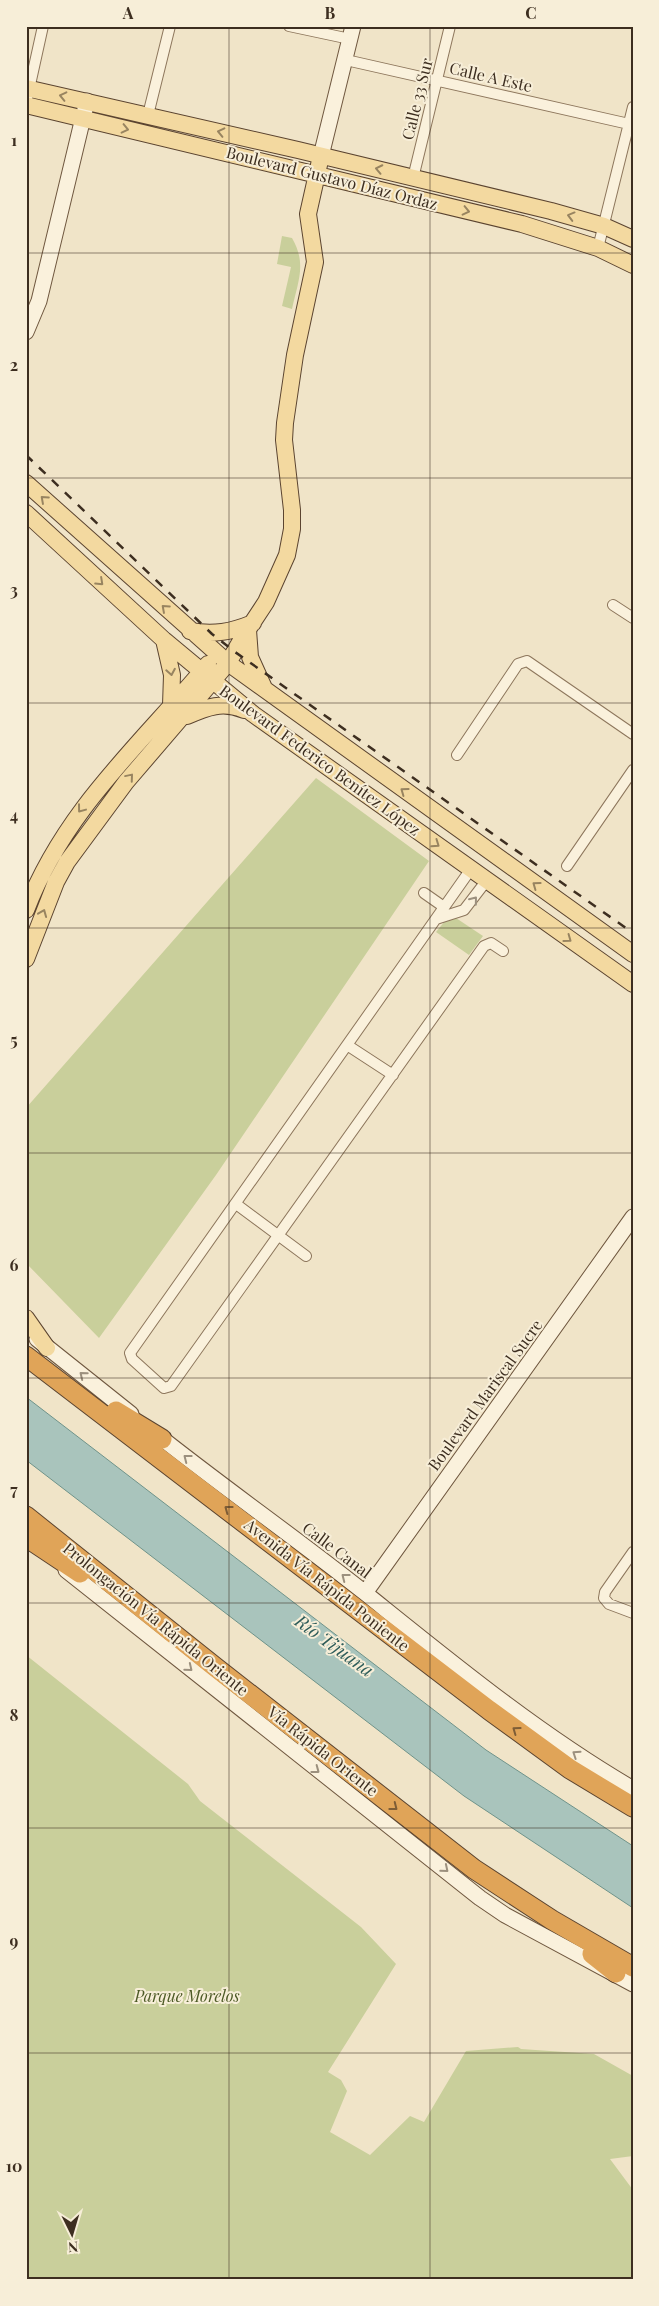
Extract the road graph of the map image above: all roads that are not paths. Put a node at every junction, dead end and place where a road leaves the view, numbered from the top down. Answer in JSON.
{"nodes":[{"id":1,"x":43,"y":26,"type":"edge"},
{"id":2,"x":170,"y":26,"type":"edge"},
{"id":3,"x":289,"y":26,"type":"edge"},
{"id":4,"x":450,"y":26,"type":"edge"},
{"id":5,"x":352,"y":33,"type":"edge"},
{"id":6,"x":346,"y":60,"type":"junction"},
{"id":7,"x":437,"y":80,"type":"junction"},
{"id":8,"x":27,"y":96,"type":"edge"},
{"id":9,"x":87,"y":101,"type":"junction"},
{"id":10,"x":633,"y":108,"type":"edge"},
{"id":11,"x":148,"y":115,"type":"junction"},
{"id":12,"x":83,"y":119,"type":"junction"},
{"id":13,"x":629,"y":124,"type":"junction"},
{"id":14,"x":321,"y":156,"type":"junction"},
{"id":15,"x":317,"y":174,"type":"junction"},
{"id":16,"x":413,"y":178,"type":"junction"},
{"id":17,"x":604,"y":226,"type":"junction"},
{"id":18,"x":633,"y":239,"type":"edge"},
{"id":19,"x":598,"y":248,"type":"junction"},
{"id":20,"x":633,"y":265,"type":"edge"},
{"id":21,"x":26,"y":332,"type":"edge"},
{"id":22,"x":26,"y":483,"type":"edge"},
{"id":23,"x":26,"y":513,"type":"edge"},
{"id":24,"x":90,"y":541,"type":"junction"},
{"id":25,"x":73,"y":557,"type":"junction"},
{"id":26,"x":613,"y":605,"type":"dead end"},
{"id":27,"x":633,"y":618,"type":"edge"},
{"id":28,"x":248,"y":630,"type":"junction"},
{"id":29,"x":190,"y":631,"type":"junction"},
{"id":30,"x":164,"y":640,"type":"junction"},
{"id":31,"x":222,"y":658,"type":"junction"},
{"id":32,"x":207,"y":677,"type":"junction"},
{"id":33,"x":268,"y":694,"type":"junction"},
{"id":34,"x":171,"y":704,"type":"junction"},
{"id":35,"x":253,"y":714,"type":"junction"},
{"id":36,"x":182,"y":718,"type":"junction"},
{"id":37,"x":633,"y":734,"type":"edge"},
{"id":38,"x":457,"y":755,"type":"dead end"},
{"id":39,"x":633,"y":770,"type":"edge"},
{"id":40,"x":567,"y":866,"type":"dead end"},
{"id":41,"x":471,"y":870,"type":"junction"},
{"id":42,"x":487,"y":880,"type":"junction"},
{"id":43,"x":424,"y":893,"type":"dead end"},
{"id":44,"x":444,"y":907,"type":"junction"},
{"id":45,"x":26,"y":910,"type":"edge"},
{"id":46,"x":436,"y":919,"type":"junction"},
{"id":47,"x":503,"y":951,"type":"dead end"},
{"id":48,"x":633,"y":954,"type":"edge"},
{"id":49,"x":26,"y":959,"type":"edge"},
{"id":50,"x":633,"y":984,"type":"edge"},
{"id":51,"x":347,"y":1044,"type":"junction"},
{"id":52,"x":392,"y":1075,"type":"junction"},
{"id":53,"x":236,"y":1204,"type":"junction"},
{"id":54,"x":633,"y":1217,"type":"edge"},
{"id":55,"x":278,"y":1236,"type":"junction"},
{"id":56,"x":306,"y":1256,"type":"dead end"},
{"id":57,"x":26,"y":1318,"type":"edge"},
{"id":58,"x":26,"y":1331,"type":"edge"},
{"id":59,"x":48,"y":1348,"type":"junction"},
{"id":60,"x":29,"y":1358,"type":"edge"},
{"id":61,"x":162,"y":1438,"type":"junction"},
{"id":62,"x":26,"y":1516,"type":"edge"},
{"id":63,"x":27,"y":1538,"type":"edge"},
{"id":64,"x":633,"y":1552,"type":"edge"},
{"id":65,"x":365,"y":1593,"type":"junction"},
{"id":66,"x":633,"y":1613,"type":"edge"},
{"id":67,"x":410,"y":1631,"type":"junction"},
{"id":68,"x":215,"y":1668,"type":"junction"},
{"id":69,"x":489,"y":1710,"type":"junction"},
{"id":70,"x":570,"y":1769,"type":"junction"},
{"id":71,"x":633,"y":1789,"type":"edge"},
{"id":72,"x":633,"y":1798,"type":"edge"},
{"id":73,"x":633,"y":1807,"type":"edge"},
{"id":74,"x":624,"y":1970,"type":"edge"},
{"id":75,"x":633,"y":1984,"type":"edge"}],
"edges":[{"from":1,"to":8,"type":"street"},
{"from":2,"to":11,"type":"street"},
{"from":3,"to":5,"type":"street"},
{"from":4,"to":7,"type":"street","name":"Calle 33 Sur"},
{"from":5,"to":6,"type":"main road"},
{"from":6,"to":7,"type":"street","name":"Calle A Este"},
{"from":6,"to":14,"type":"main road"},
{"from":7,"to":13,"type":"street","name":"Calle A Este"},
{"from":7,"to":16,"type":"street","name":"Calle 33 Sur"},
{"from":9,"to":8,"type":"main road","name":"Boulevard Gustavo Díaz Ordaz","one_way":true},
{"from":8,"to":12,"type":"main road","name":"Boulevard Gustavo Díaz Ordaz"},
{"from":9,"to":11,"type":"main road","name":"Boulevard Gustavo Díaz Ordaz"},
{"from":9,"to":12,"type":"main road"},
{"from":10,"to":13,"type":"street"},
{"from":14,"to":11,"type":"main road","name":"Boulevard Gustavo Díaz Ordaz","one_way":true},
{"from":12,"to":15,"type":"main road","name":"Boulevard Gustavo Díaz Ordaz","one_way":true},
{"from":12,"to":21,"type":"main road"},
{"from":13,"to":17,"type":"street"},
{"from":14,"to":15,"type":"main road"},
{"from":16,"to":14,"type":"main road","name":"Boulevard Gustavo Díaz Ordaz","one_way":true},
{"from":15,"to":19,"type":"main road","name":"Boulevard Gustavo Díaz Ordaz","one_way":true},
{"from":15,"to":28,"type":"main road"},
{"from":17,"to":16,"type":"main road","name":"Boulevard Gustavo Díaz Ordaz","one_way":true},
{"from":17,"to":18,"type":"main road","name":"Boulevard Gustavo Díaz Ordaz"},
{"from":17,"to":19,"type":"street"},
{"from":19,"to":20,"type":"main road","name":"Boulevard Gustavo Díaz Ordaz"},
{"from":24,"to":22,"type":"main road","name":"Boulevard Federico Benítez López","one_way":true},
{"from":23,"to":25,"type":"main road","name":"Boulevard Federico Benítez López"},
{"from":24,"to":25,"type":"main road"},
{"from":29,"to":24,"type":"main road","name":"Boulevard Federico Benítez López","one_way":true},
{"from":25,"to":30,"type":"main road","name":"Boulevard Federico Benítez López","one_way":true},
{"from":26,"to":27,"type":"street"},
{"from":28,"to":29,"type":"main road"},
{"from":28,"to":31,"type":"main road"},
{"from":28,"to":33,"type":"main road"},
{"from":29,"to":31,"type":"main road","name":"Boulevard Federico Benítez López"},
{"from":30,"to":32,"type":"main road","name":"Boulevard Federico Benítez López"},
{"from":30,"to":34,"type":"main road","one_way":true},
{"from":31,"to":32,"type":"main road"},
{"from":31,"to":33,"type":"main road","name":"Boulevard Federico Benítez López"},
{"from":32,"to":34,"type":"main road"},
{"from":32,"to":35,"type":"main road","name":"Boulevard Federico Benítez López"},
{"from":32,"to":36,"type":"main road"},
{"from":48,"to":33,"type":"main road","name":"Boulevard Federico Benítez López","one_way":true},
{"from":34,"to":45,"type":"main road","one_way":true},
{"from":35,"to":36,"type":"main road"},
{"from":35,"to":41,"type":"main road","name":"Boulevard Federico Benítez López","one_way":true},
{"from":49,"to":36,"type":"main road","one_way":true},
{"from":37,"to":38,"type":"street"},
{"from":39,"to":40,"type":"street"},
{"from":41,"to":42,"type":"main road","name":"Boulevard Federico Benítez López"},
{"from":41,"to":44,"type":"street"},
{"from":46,"to":42,"type":"street","one_way":true},
{"from":42,"to":50,"type":"main road","name":"Boulevard Federico Benítez López","one_way":true},
{"from":43,"to":44,"type":"street"},
{"from":44,"to":46,"type":"street"},
{"from":46,"to":51,"type":"street"},
{"from":47,"to":52,"type":"street"},
{"from":51,"to":52,"type":"street"},
{"from":51,"to":53,"type":"street"},
{"from":52,"to":55,"type":"street"},
{"from":53,"to":55,"type":"street"},
{"from":53,"to":55,"type":"street"},
{"from":54,"to":65,"type":"main road","name":"Boulevard Mariscal Sucre"},
{"from":55,"to":56,"type":"street"},
{"from":57,"to":59,"type":"main road"},
{"from":58,"to":59,"type":"main road","name":"Calle Canal"},
{"from":61,"to":59,"type":"main road","name":"Calle Canal","one_way":true},
{"from":60,"to":61,"type":"highway"},
{"from":69,"to":60,"type":"highway","name":"Avenida Vía Rápida Poniente","one_way":true},
{"from":65,"to":61,"type":"main road","name":"Calle Canal","one_way":true},
{"from":62,"to":68,"type":"highway","name":"Vía Rápida Oriente"},
{"from":63,"to":68,"type":"highway"},
{"from":63,"to":74,"type":"main road","name":"Prolongación Vía Rápida Oriente","one_way":true},
{"from":64,"to":66,"type":"street"},
{"from":65,"to":67,"type":"main road","name":"Calle Canal"},
{"from":67,"to":69,"type":"highway"},
{"from":71,"to":67,"type":"main road","name":"Calle Canal","one_way":true},
{"from":68,"to":74,"type":"highway","name":"Vía Rápida Oriente","one_way":true},
{"from":70,"to":69,"type":"highway","name":"Avenida Vía Rápida Poniente","one_way":true},
{"from":70,"to":72,"type":"highway"},
{"from":70,"to":73,"type":"highway","name":"Avenida Vía Rápida Poniente"},
{"from":74,"to":75,"type":"main road","name":"Prolongación Vía Rápida Oriente"}]}
